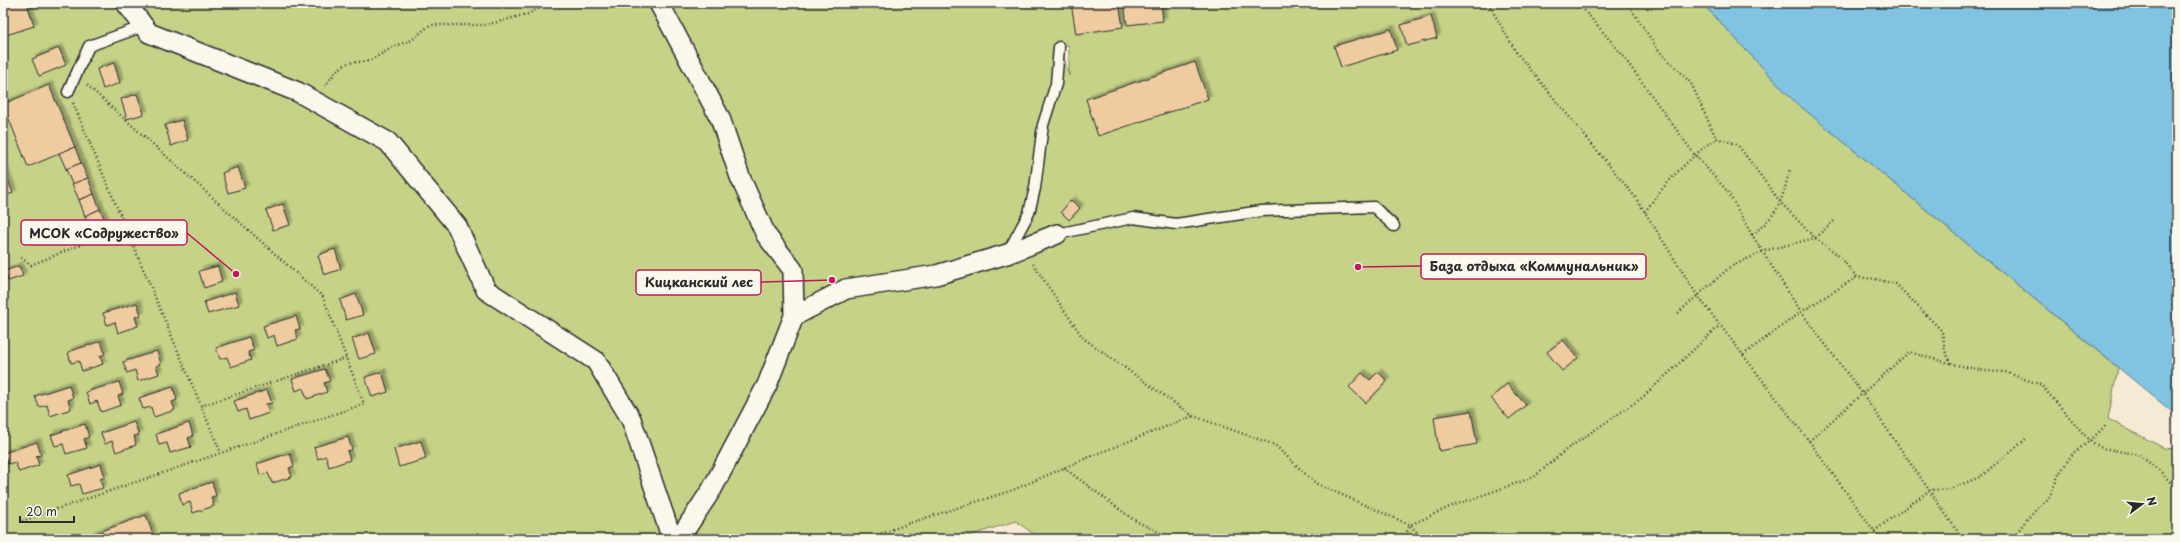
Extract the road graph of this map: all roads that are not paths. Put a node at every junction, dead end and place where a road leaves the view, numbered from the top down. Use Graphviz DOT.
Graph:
graph roads {
  1 [pos="126,3"];
  2 [pos="659,3"];
  3 [pos="144,26"];
  4 [pos="1059,47"];
  5 [pos="68,92"];
  6 [pos="1394,226"];
  7 [pos="1057,234"];
  8 [pos="1007,254"];
  9 [pos="794,316"];
  10 [pos="672,539"];
  11 [pos="678,539"];
  1 -- 3 [label="street"];
  2 -- 9 [label="street"];
  3 -- 5 [label="lane"];
  3 -- 10 [label="street"];
  4 -- 8 [label="lane"];
  6 -- 7 [label="lane"];
  7 -- 8 [label="street"];
  8 -- 9 [label="street"];
  9 -- 11 [label="street"];
}
